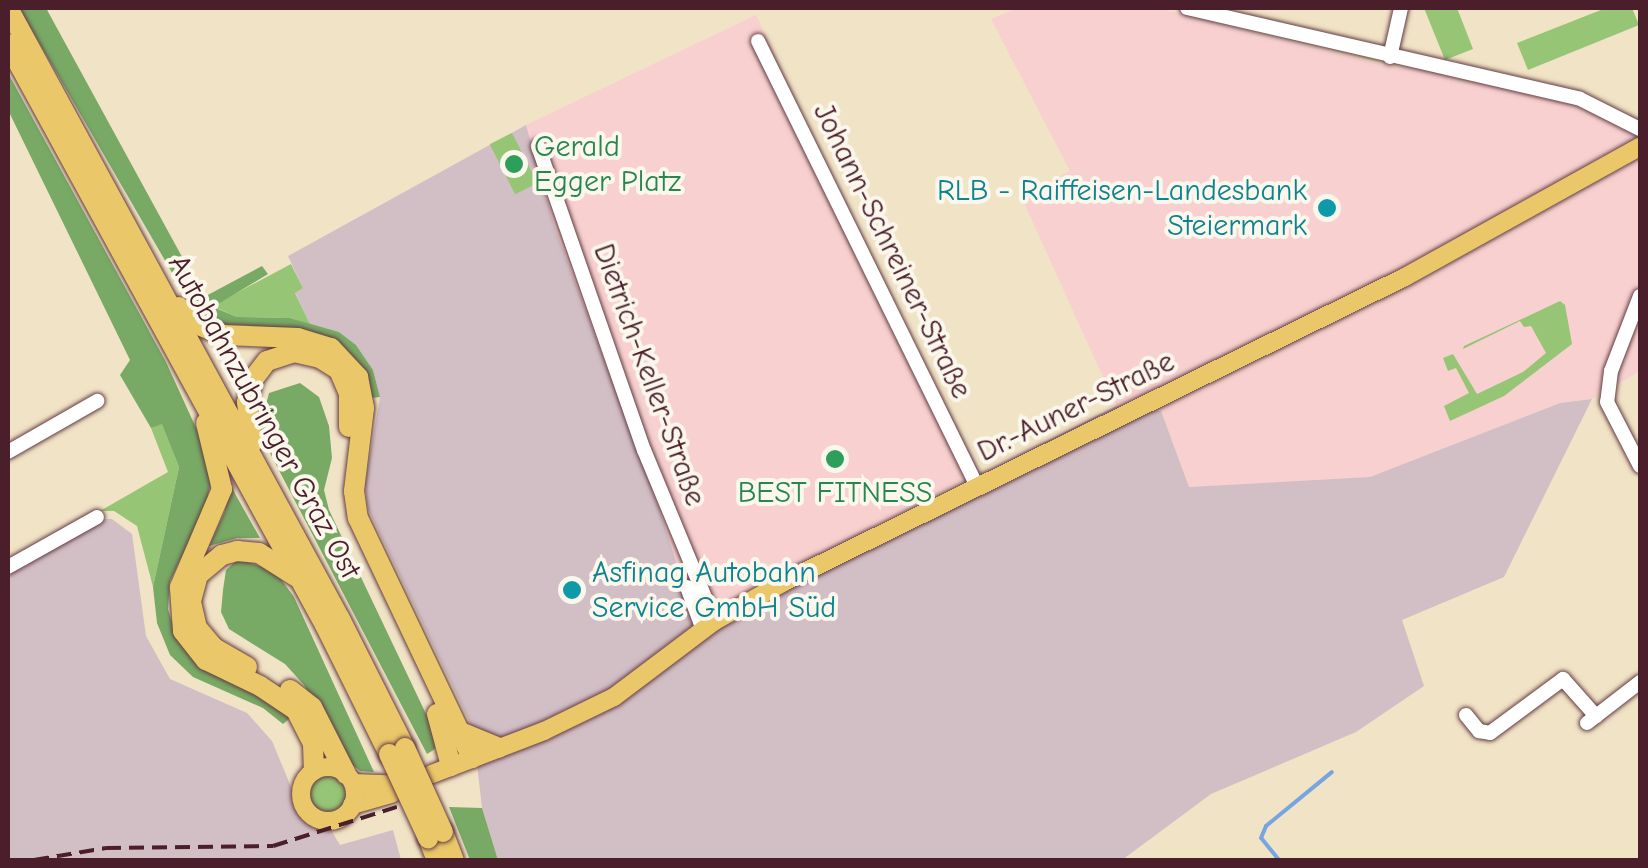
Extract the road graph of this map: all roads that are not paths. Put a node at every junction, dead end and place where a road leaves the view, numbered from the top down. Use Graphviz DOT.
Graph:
graph roads {
  1 [pos="8,8"];
  2 [pos="1187,8"];
  3 [pos="1401,8"];
  4 [pos="758,41"];
  5 [pos="8,44"];
  6 [pos="1390,57"];
  7 [pos="1640,129"];
  8 [pos="538,146"];
  9 [pos="1640,147"];
  10 [pos="164,295"];
  11 [pos="1640,296"];
  12 [pos="196,388"];
  13 [pos="97,401"];
  14 [pos="8,452"];
  15 [pos="254,460"];
  16 [pos="1640,466"];
  17 [pos="976,486"];
  18 [pos="96,517"];
  19 [pos="8,568"];
  20 [pos="301,580"];
  21 [pos="687,587"];
  22 [pos="709,626"];
  23 [pos="1640,682"];
  24 [pos="1466,715"];
  25 [pos="458,730"];
  26 [pos="499,748"];
  27 [pos="397,751"];
  28 [pos="472,758"];
  29 [pos="314,770"];
  30 [pos="442,770"];
  31 [pos="349,779"];
  32 [pos="352,806"];
  33 [pos="435,835"];
  34 [pos="436,860"];
  35 [pos="454,860"];
  1 -- 10 [label="highway, Autobahnzubringer Graz Ost"];
  2 -- 6 [label="street"];
  3 -- 6 [label="street"];
  4 -- 17 [label="street, Johann-Schreiner-Straße"];
  5 -- 12 [label="highway, Autobahnzubringer Graz Ost"];
  6 -- 7 [label="street"];
  8 -- 22 [label="street, Dietrich-Keller-Straße"];
  9 -- 17 [label="main road, Dr.-Auner-Straße"];
  10 -- 15 [label="highway, Autobahnzubringer Graz Ost"];
  10 -- 25 [label="highway"];
  11 -- 16 [label="street"];
  12 -- 20 [label="highway, Autobahnzubringer Graz Ost"];
  12 -- 29 [label="highway"];
  13 -- 14 [label="street"];
  15 -- 27 [label="highway, Autobahnzubringer Graz Ost"];
  15 -- 30 [label="highway"];
  17 -- 22 [label="main road, Dr.-Auner-Straße"];
  18 -- 19 [label="street"];
  20 -- 27 [label="highway, Autobahnzubringer Graz Ost"];
  20 -- 31 [label="highway"];
  21 -- 22 [label="street"];
  22 -- 26 [label="main road, Dr.-Auner-Straße"];
  23 -- 24 [label="street"];
  25 -- 26 [label="highway"];
  25 -- 28 [label="highway"];
  26 -- 28 [label="main road, Dr.-Auner-Straße"];
  27 -- 33 [label="highway, Autobahnzubringer Graz Ost, bridge"];
  28 -- 30 [label="main road, Dr.-Auner-Straße"];
  29 -- 31 [label="main road"];
  29 -- 32 [label="main road"];
  31 -- 32 [label="main road"];
  31 -- 32 [label="main road"];
  33 -- 34 [label="highway, Autobahnzubringer Graz Ost"];
  33 -- 35 [label="highway, Autobahnzubringer Graz Ost"];
}
